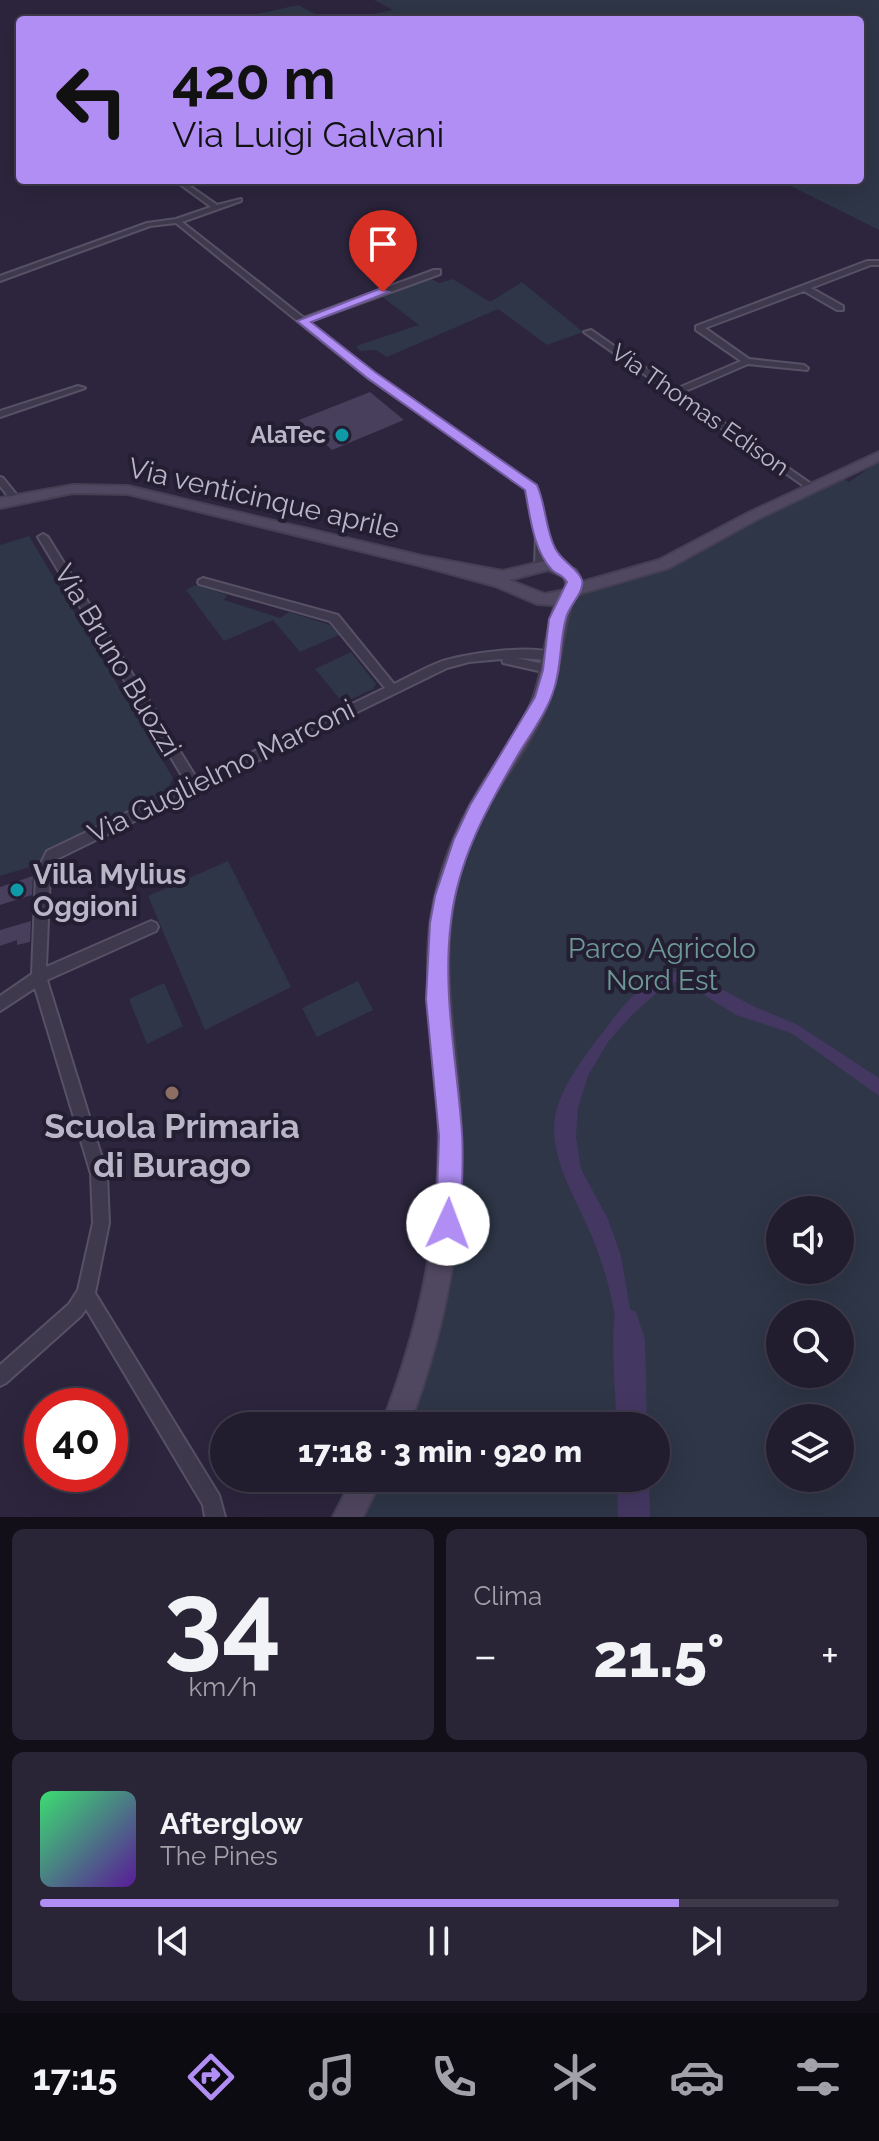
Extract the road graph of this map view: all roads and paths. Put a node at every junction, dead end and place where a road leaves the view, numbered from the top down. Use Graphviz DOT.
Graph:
graph roads {
  1 [pos="183,184"];
  2 [pos="239,200"];
  3 [pos="216,208"];
  4 [pos="177,221"];
  5 [pos="879,263"];
  6 [pos="437,272"];
  7 [pos="0,279"];
  8 [pos="803,287"];
  9 [pos="840,308"];
  10 [pos="303,321"];
  11 [pos="588,332"];
  12 [pos="747,361"];
  13 [pos="804,368"];
  14 [pos="81,388"];
  15 [pos="675,393"];
  16 [pos="0,414"];
  17 [pos="879,456"];
  18 [pos="0,480"];
  19 [pos="811,488"];
  20 [pos="7,501"];
  21 [pos="541,534"];
  22 [pos="43,537"];
  23 [pos="422,561"];
  24 [pos="533,569"];
  25 [pos="203,582"];
  26 [pos="567,582"];
  27 [pos="532,595"];
  28 [pos="552,655"];
  29 [pos="392,689"];
  30 [pos="193,784"];
  31 [pos="151,927"];
  32 [pos="39,977"];
  33 [pos="0,1004"];
  34 [pos="86,1294"];
  35 [pos="0,1377"];
  36 [pos="400,1412"];
  37 [pos="360,1492"];
  38 [pos="215,1517"];
  39 [pos="347,1517"];
  1 -- 3 [label="street"];
  2 -- 3 [label="street"];
  3 -- 4 [label="street"];
  4 -- 7 [label="street"];
  4 -- 10 [label="street"];
  5 -- 8 [label="street"];
  6 -- 10 [label="street"];
  8 -- 9 [label="street"];
  8 -- 12 [label="street"];
  10 -- 21 [label="street"];
  11 -- 15 [label="street, Via Thomas Edison"];
  12 -- 13 [label="street"];
  12 -- 15 [label="street"];
  14 -- 16 [label="street"];
  15 -- 19 [label="street, Via Thomas Edison"];
  17 -- 19 [label="street"];
  18 -- 20 [label="street"];
  19 -- 26 [label="street"];
  20 -- 23 [label="street, Via venticinque aprile"];
  21 -- 24 [label="street"];
  21 -- 26 [label="street"];
  22 -- 30 [label="street, Via Bruno Buozzi"];
  23 -- 24 [label="street, Via venticinque aprile"];
  23 -- 27 [label="street, Via venticinque aprile"];
  24 -- 26 [label="street, Via venticinque aprile"];
  24 -- 27 [label="street"];
  25 -- 29 [label="street"];
  26 -- 27 [label="street"];
  26 -- 28 [label="street"];
  27 -- 28 [label="street"];
  28 -- 29 [label="street, Via Guglielmo Marconi"];
  28 -- 36 [label="street"];
  29 -- 30 [label="street, Via Guglielmo Marconi"];
  30 -- 32 [label="street, Via Guglielmo Marconi"];
  31 -- 32 [label="street"];
  32 -- 33 [label="street"];
  32 -- 34 [label="street, Via Guglielmo Marconi"];
  34 -- 35 [label="street"];
  34 -- 38 [label="street"];
  37 -- 39 [label="street"];
}
